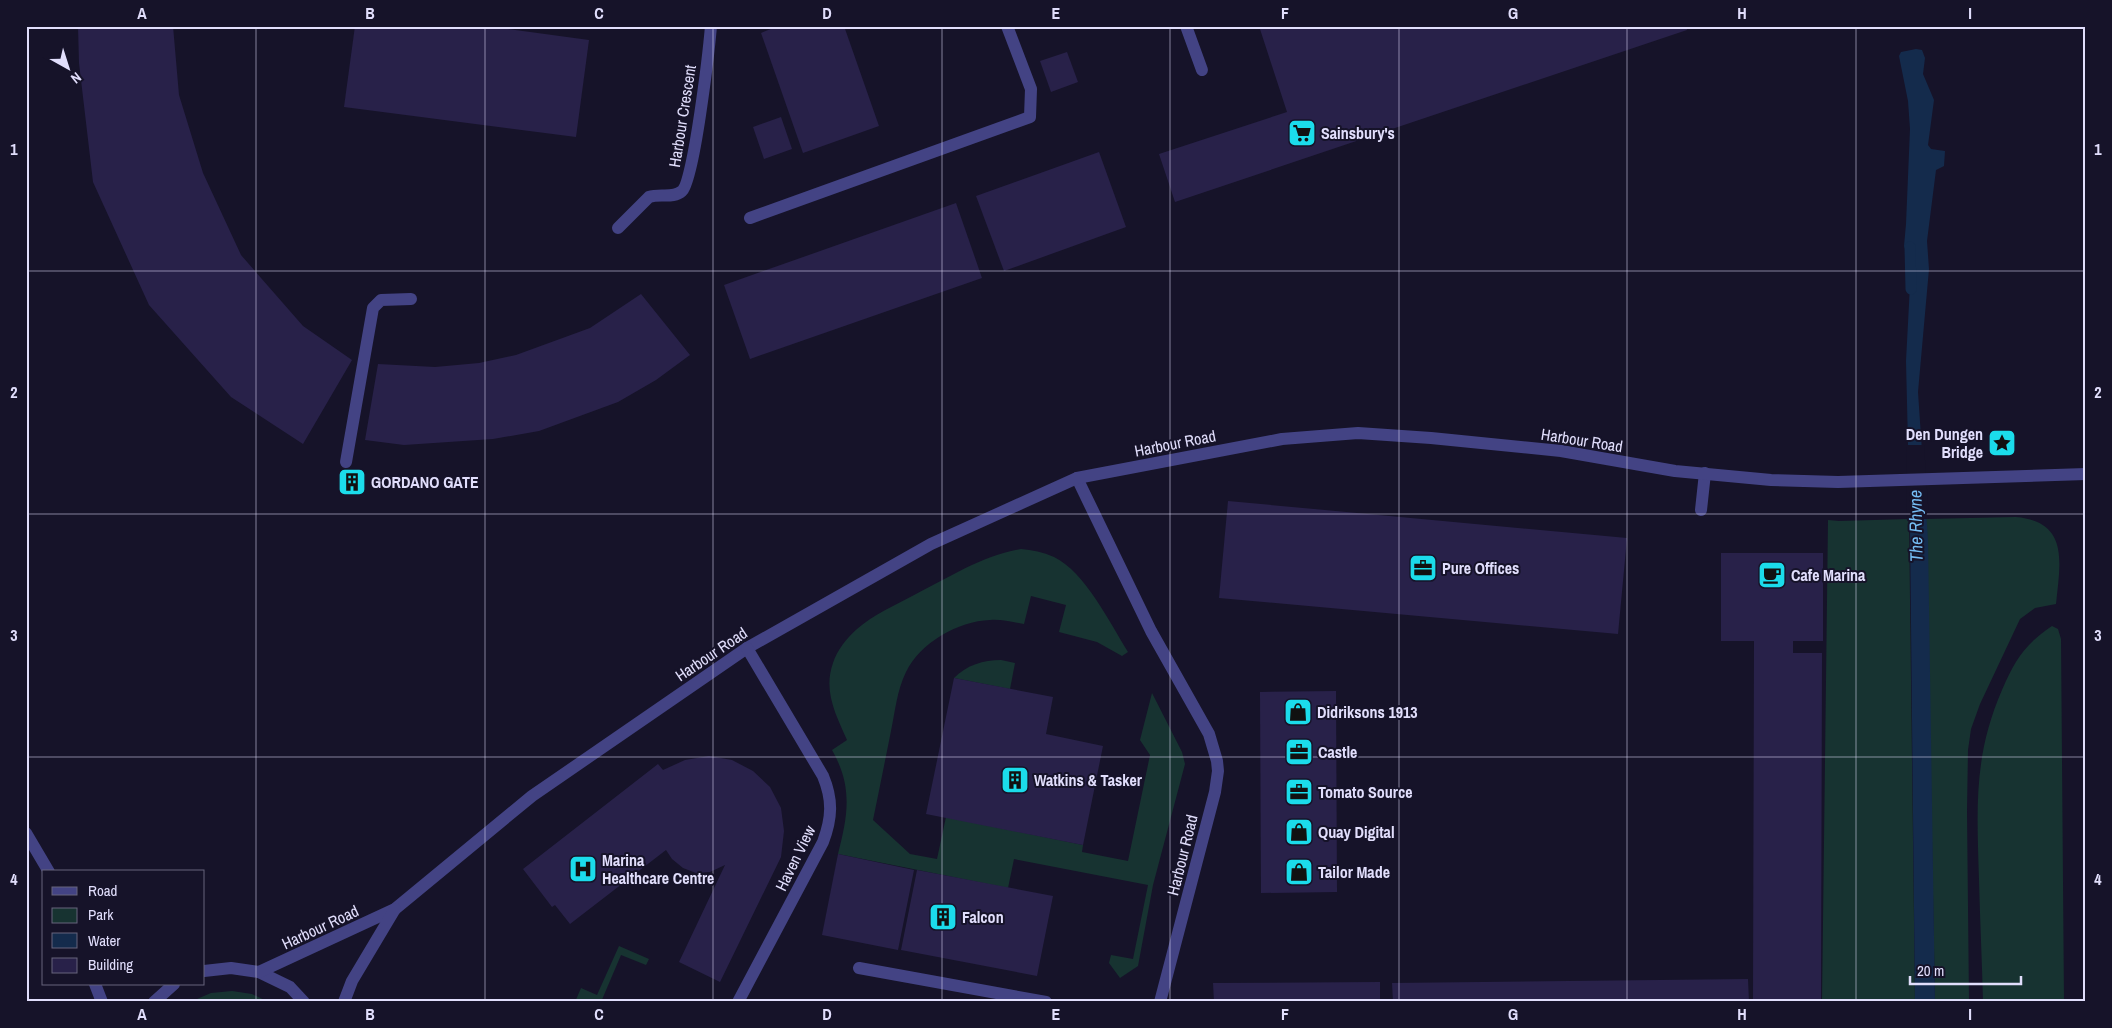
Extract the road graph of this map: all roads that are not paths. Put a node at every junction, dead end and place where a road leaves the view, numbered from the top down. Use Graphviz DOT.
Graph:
graph roads {
  1 [pos="711,26"];
  2 [pos="1007,26"];
  3 [pos="1186,26"];
  4 [pos="1202,70"];
  5 [pos="750,218"];
  6 [pos="618,228"];
  7 [pos="410,299"];
  8 [pos="346,462"];
  9 [pos="1705,473"];
  10 [pos="2086,474"];
  11 [pos="1078,478"];
  12 [pos="1702,510"];
  13 [pos="747,648"];
  14 [pos="26,833"];
  15 [pos="50,870"];
  16 [pos="395,909"];
  17 [pos="859,968"];
  18 [pos="205,971"];
  19 [pos="259,972"];
  20 [pos="96,986"];
  21 [pos="172,986"];
  22 [pos="102,1002"];
  23 [pos="154,1002"];
  24 [pos="304,1002"];
  25 [pos="344,1002"];
  26 [pos="738,1002"];
  27 [pos="1046,1002"];
  28 [pos="1160,1002"];
  1 -- 6 [label="street, Harbour Crescent"];
  2 -- 5 [label="street"];
  3 -- 4 [label="street"];
  7 -- 8 [label="street"];
  9 -- 10 [label="street, Harbour Road"];
  9 -- 11 [label="street, Harbour Road"];
  9 -- 12 [label="street"];
  11 -- 13 [label="street, Harbour Road"];
  11 -- 28 [label="street, Harbour Road"];
  13 -- 16 [label="street, Harbour Road"];
  13 -- 26 [label="street, Haven View"];
  14 -- 15 [label="street"];
  16 -- 19 [label="street, Harbour Road"];
  16 -- 25 [label="street, Harbour Road"];
  17 -- 27 [label="street"];
  18 -- 19 [label="street"];
  19 -- 24 [label="street"];
  20 -- 22 [label="street"];
  21 -- 23 [label="street"];
}
